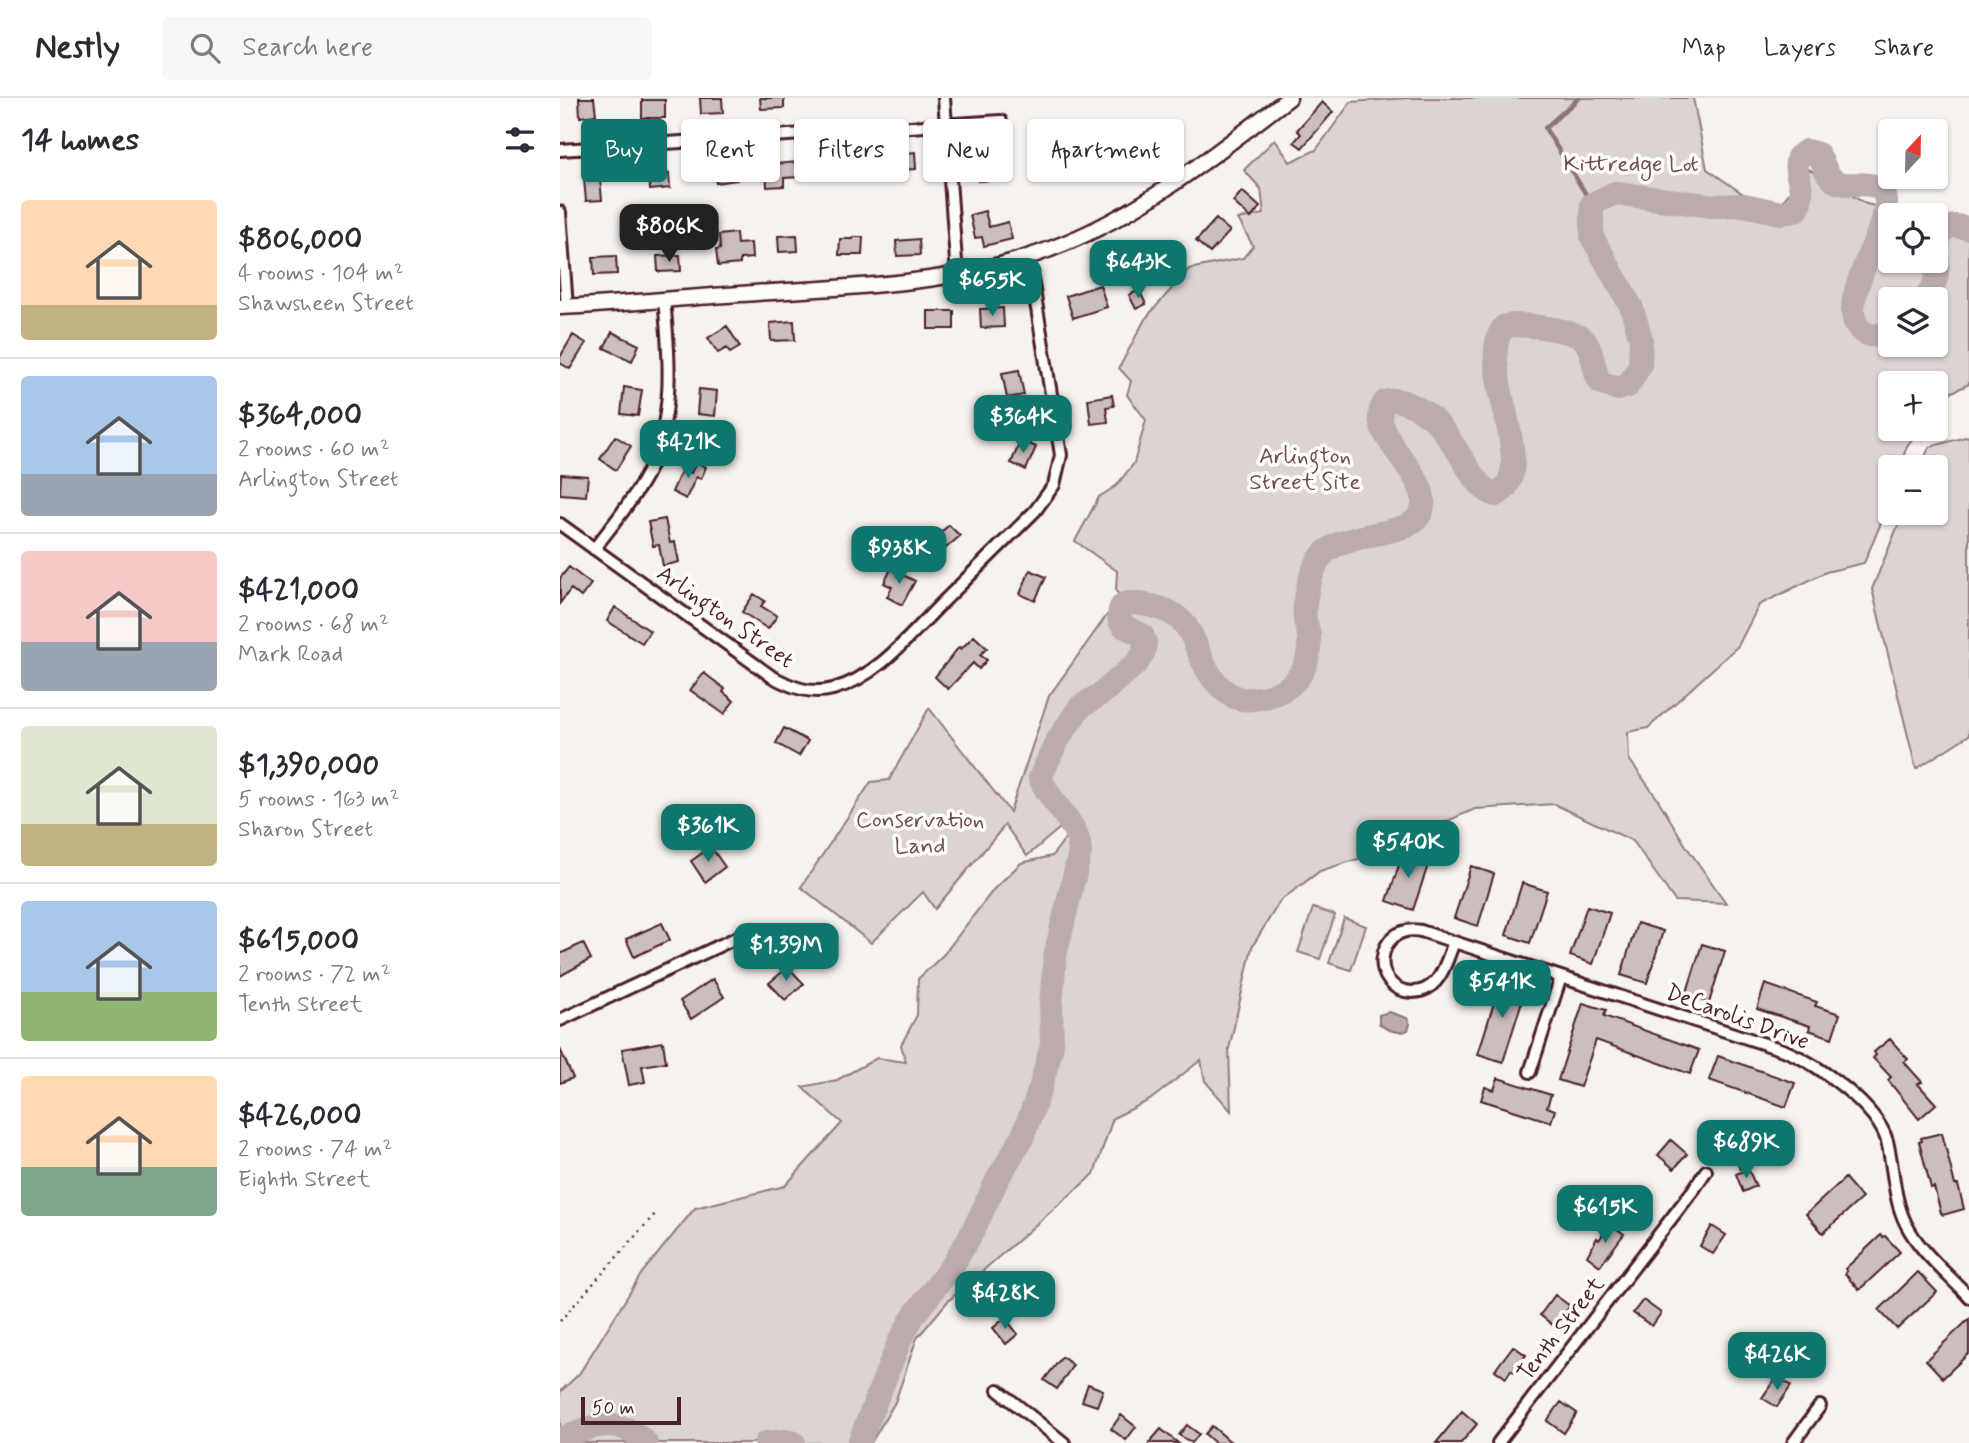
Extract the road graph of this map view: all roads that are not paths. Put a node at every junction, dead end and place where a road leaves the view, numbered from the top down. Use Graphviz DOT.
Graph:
graph roads {
  1 [pos="944,98"];
  2 [pos="1289,98"];
  3 [pos="946,119"];
  4 [pos="923,126"];
  5 [pos="560,150"];
  6 [pos="950,182"];
  7 [pos="560,212"];
  8 [pos="957,275"];
  9 [pos="1031,278"];
  10 [pos="664,300"];
  11 [pos="563,307"];
  12 [pos="560,524"];
  13 [pos="594,549"];
  14 [pos="753,930"];
  15 [pos="1454,942"];
  16 [pos="1561,977"];
  17 [pos="560,1020"];
  18 [pos="1530,1072"];
  19 [pos="1706,1171"];
  20 [pos="1969,1297"];
  21 [pos="998,1390"];
  22 [pos="1820,1406"];
  23 [pos="1064,1443"];
  24 [pos="1497,1443"];
  25 [pos="1793,1443"];
  1 -- 3 [label="street"];
  2 -- 8 [label="main road"];
  4 -- 5 [label="street"];
  6 -- 8 [label="street"];
  7 -- 11 [label="street"];
  8 -- 10 [label="main road"];
  9 -- 13 [label="street, Arlington Street"];
  10 -- 11 [label="main road"];
  10 -- 13 [label="street"];
  12 -- 13 [label="street, Arlington Street"];
  14 -- 17 [label="street"];
  15 -- 15 [label="street, DeCarolis Drive"];
  15 -- 16 [label="street, DeCarolis Drive"];
  16 -- 18 [label="street"];
  16 -- 20 [label="street, DeCarolis Drive"];
  19 -- 24 [label="street, Tenth Street"];
  21 -- 23 [label="street"];
  22 -- 25 [label="street"];
}
